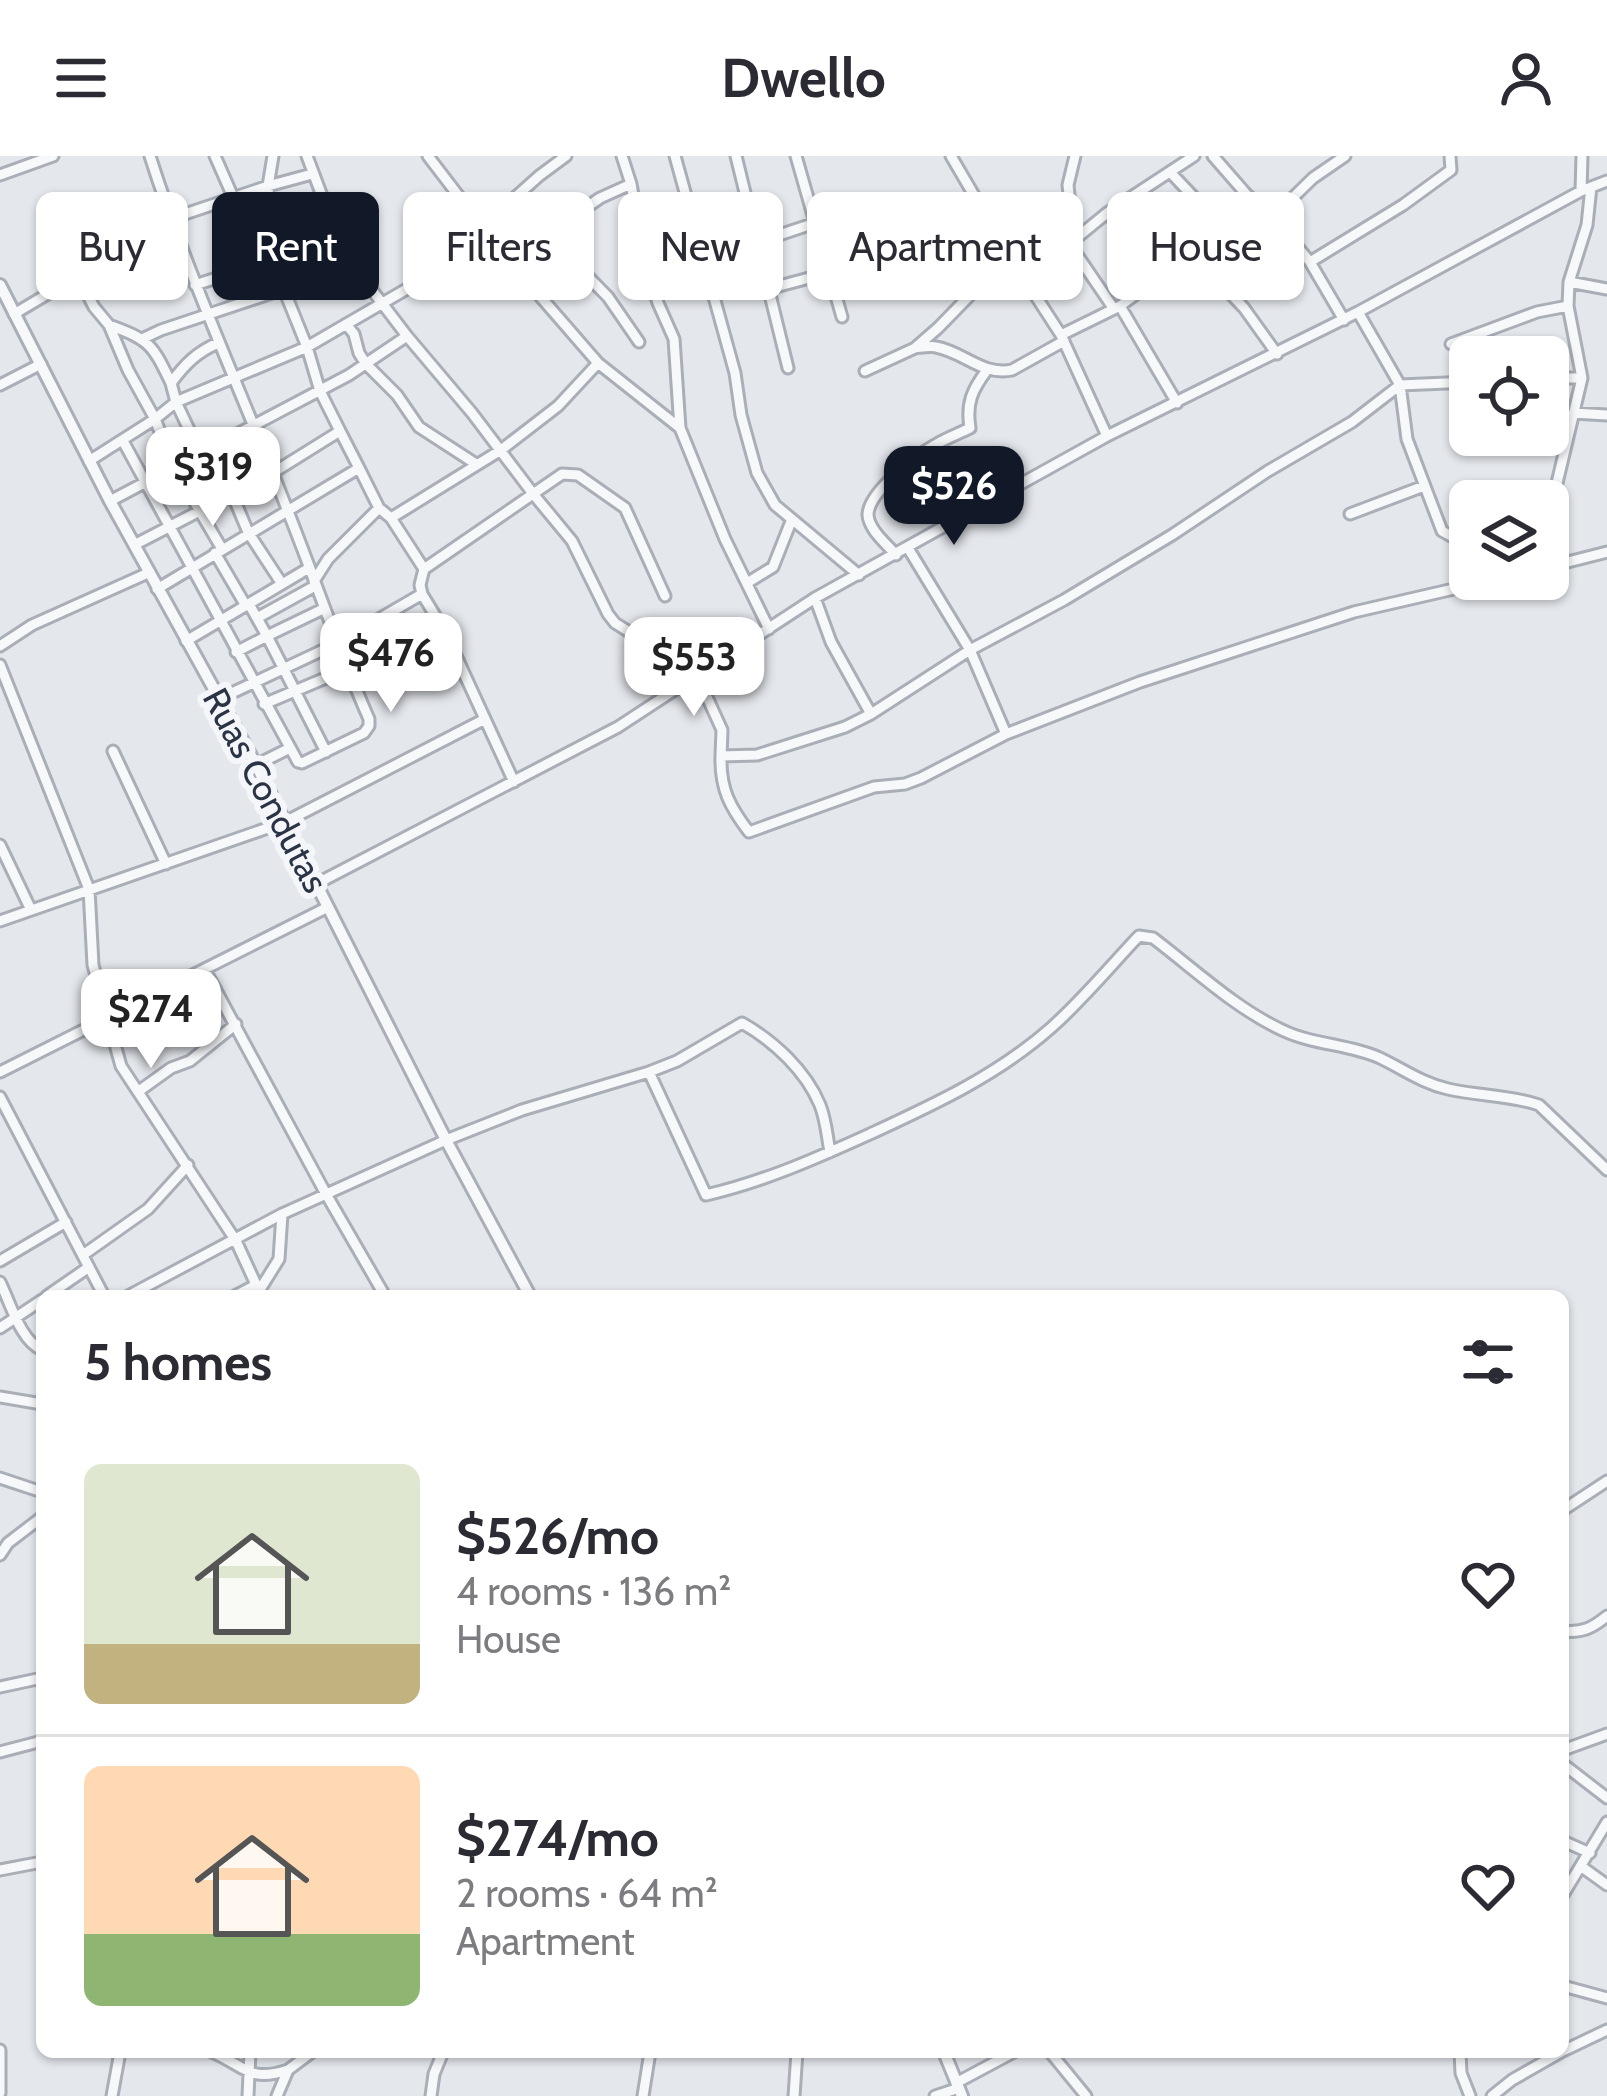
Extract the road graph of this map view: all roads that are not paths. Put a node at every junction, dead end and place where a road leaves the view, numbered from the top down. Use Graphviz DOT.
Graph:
graph roads {
  1 [pos="53,156"];
  2 [pos="150,156"];
  3 [pos="215,156"];
  4 [pos="273,156"];
  5 [pos="307,156"];
  6 [pos="428,156"];
  7 [pos="566,156"];
  8 [pos="622,156"];
  9 [pos="675,156"];
  10 [pos="736,156"];
  11 [pos="796,156"];
  12 [pos="951,156"];
  13 [pos="1075,156"];
  14 [pos="1194,156"];
  15 [pos="1213,156"];
  16 [pos="1345,156"];
  17 [pos="1450,156"];
  18 [pos="1582,156"];
  19 [pos="1170,172"];
  20 [pos="312,174"];
  21 [pos="0,175"];
  22 [pos="1607,181"];
  23 [pos="631,184"];
  24 [pos="268,186"];
  25 [pos="1586,189"];
  26 [pos="161,192"];
  27 [pos="231,192"];
  28 [pos="249,192"];
  29 [pos="268,192"];
  30 [pos="455,192"];
  31 [pos="523,192"];
  32 [pos="745,192"];
  33 [pos="973,192"];
  34 [pos="1068,192"];
  35 [pos="1139,192"];
  36 [pos="1189,192"];
  37 [pos="1243,192"];
  38 [pos="1299,192"];
  39 [pos="807,195"];
  40 [pos="594,202"];
  41 [pos="1107,213"];
  42 [pos="1083,233"];
  43 [pos="1304,255"];
  44 [pos="1083,258"];
  45 [pos="1310,262"];
  46 [pos="188,267"];
  47 [pos="212,279"];
  48 [pos="594,282"];
  49 [pos="1569,282"];
  50 [pos="0,285"];
  51 [pos="195,285"];
  52 [pos="1607,289"];
  53 [pos="403,290"];
  54 [pos="38,300"];
  55 [pos="90,300"];
  56 [pos="251,300"];
  57 [pos="288,300"];
  58 [pos="544,300"];
  59 [pos="771,300"];
  60 [pos="836,300"];
  61 [pos="965,300"];
  62 [pos="1038,300"];
  63 [pos="1127,300"];
  64 [pos="1236,300"];
  65 [pos="381,302"];
  66 [pos="1568,306"];
  67 [pos="1117,307"];
  68 [pos="1358,312"];
  69 [pos="14,314"];
  70 [pos="207,315"];
  71 [pos="842,317"];
  72 [pos="1345,320"];
  73 [pos="346,324"];
  74 [pos="110,325"];
  75 [pos="407,336"];
  76 [pos="1473,336"];
  77 [pos="143,338"];
  78 [pos="1062,338"];
  79 [pos="638,342"];
  80 [pos="218,343"];
  81 [pos="307,346"];
  82 [pos="915,348"];
  83 [pos="1277,354"];
  84 [pos="598,363"];
  85 [pos="41,364"];
  86 [pos="366,364"];
  87 [pos="788,368"];
  88 [pos="987,370"];
  89 [pos="865,371"];
  90 [pos="232,376"];
  91 [pos="1569,378"];
  92 [pos="1582,378"];
  93 [pos="171,383"];
  94 [pos="1449,383"];
  95 [pos="0,385"];
  96 [pos="1400,385"];
  97 [pos="320,391"];
  98 [pos="176,402"];
  99 [pos="1177,403"];
  100 [pos="1573,413"];
  101 [pos="1607,415"];
  102 [pos="155,419"];
  103 [pos="252,424"];
  104 [pos="680,428"];
  105 [pos="340,431"];
  106 [pos="1107,436"];
  107 [pos="123,441"];
  108 [pos="212,446"];
  109 [pos="501,450"];
  110 [pos="200,453"];
  111 [pos="88,461"];
  112 [pos="476,464"];
  113 [pos="174,466"];
  114 [pos="358,468"];
  115 [pos="271,474"];
  116 [pos="1557,480"];
  117 [pos="147,481"];
  118 [pos="1424,486"];
  119 [pos="232,495"];
  120 [pos="534,495"];
  121 [pos="110,501"];
  122 [pos="379,508"];
  123 [pos="288,511"];
  124 [pos="198,512"];
  125 [pos="1350,514"];
  126 [pos="391,518"];
  127 [pos="792,519"];
  128 [pos="170,525"];
  129 [pos="248,532"];
  130 [pos="1449,535"];
  131 [pos="134,545"];
  132 [pos="908,548"];
  133 [pos="218,551"];
  134 [pos="1607,552"];
  135 [pos="896,555"];
  136 [pos="1569,562"];
  137 [pos="193,567"];
  138 [pos="309,568"];
  139 [pos="424,569"];
  140 [pos="148,573"];
  141 [pos="859,575"];
  142 [pos="282,584"];
  143 [pos="314,584"];
  144 [pos="747,584"];
  145 [pos="158,589"];
  146 [pos="1449,590"];
  147 [pos="422,594"];
  148 [pos="665,596"];
  149 [pos="815,598"];
  150 [pos="248,605"];
  151 [pos="323,609"];
  152 [pos="256,617"];
  153 [pos="220,621"];
  154 [pos="0,625"];
  155 [pos="769,628"];
  156 [pos="267,636"];
  157 [pos="186,640"];
  158 [pos="4,642"];
  159 [pos="336,644"];
  160 [pos="970,650"];
  161 [pos="236,652"];
  162 [pos="0,665"];
  163 [pos="283,668"];
  164 [pos="347,669"];
  165 [pos="697,675"];
  166 [pos="252,683"];
  167 [pos="292,690"];
  168 [pos="219,699"];
  169 [pos="264,704"];
  170 [pos="871,714"];
  171 [pos="485,719"];
  172 [pos="1006,734"];
  173 [pos="288,748"];
  174 [pos="113,751"];
  175 [pos="326,752"];
  176 [pos="721,756"];
  177 [pos="256,765"];
  178 [pos="514,782"];
  179 [pos="285,823"];
  180 [pos="0,845"];
  181 [pos="166,864"];
  182 [pos="316,884"];
  183 [pos="89,889"];
  184 [pos="328,907"];
  185 [pos="31,910"];
  186 [pos="0,921"];
  187 [pos="205,970"];
  188 [pos="107,1018"];
  189 [pos="236,1024"];
  190 [pos="0,1072"];
  191 [pos="649,1072"];
  192 [pos="139,1091"];
  193 [pos="0,1097"];
  194 [pos="446,1140"];
  195 [pos="830,1152"];
  196 [pos="188,1165"];
  197 [pos="1607,1170"];
  198 [pos="326,1194"];
  199 [pos="281,1214"];
  200 [pos="66,1222"];
  201 [pos="236,1240"];
  202 [pos="83,1255"];
  203 [pos="0,1261"];
  204 [pos="89,1267"];
  205 [pos="0,1282"];
  206 [pos="56,1290"];
  207 [pos="101,1290"];
  208 [pos="140,1290"];
  209 [pos="259,1290"];
  210 [pos="260,1290"];
  211 [pos="382,1290"];
  212 [pos="527,1290"];
  213 [pos="36,1304"];
  214 [pos="18,1316"];
  215 [pos="0,1328"];
  216 [pos="36,1345"];
  217 [pos="0,1397"];
  218 [pos="36,1403"];
  219 [pos="0,1478"];
  220 [pos="1607,1481"];
  221 [pos="36,1490"];
  222 [pos="1569,1506"];
  223 [pos="36,1521"];
  224 [pos="4,1542"];
  225 [pos="0,1555"];
  226 [pos="1607,1616"];
  227 [pos="1569,1632"];
  228 [pos="36,1679"];
  229 [pos="0,1688"];
  230 [pos="1607,1734"];
  231 [pos="36,1743"];
  232 [pos="1569,1748"];
  233 [pos="0,1752"];
  234 [pos="1569,1768"];
  235 [pos="1607,1797"];
  236 [pos="1607,1822"];
  237 [pos="1569,1844"];
  238 [pos="1590,1853"];
  239 [pos="36,1863"];
  240 [pos="1582,1867"];
  241 [pos="0,1870"];
  242 [pos="1569,1884"];
  243 [pos="1607,1885"];
  244 [pos="1569,1987"];
  245 [pos="1607,1998"];
  246 [pos="1607,2030"];
  247 [pos="1569,2049"];
  248 [pos="0,2050"];
  249 [pos="119,2058"];
  250 [pos="302,2058"];
  251 [pos="441,2058"];
  252 [pos="649,2058"];
  253 [pos="797,2058"];
  254 [pos="946,2058"];
  255 [pos="1005,2058"];
  256 [pos="1056,2058"];
  257 [pos="1460,2058"];
  258 [pos="1538,2058"];
  259 [pos="248,2061"];
  260 [pos="288,2070"];
  261 [pos="959,2089"];
  262 [pos="0,2091"];
  263 [pos="112,2096"];
  264 [pos="248,2096"];
  265 [pos="277,2096"];
  266 [pos="431,2096"];
  267 [pos="644,2096"];
  268 [pos="794,2096"];
  269 [pos="935,2096"];
  270 [pos="1086,2096"];
  271 [pos="1470,2096"];
  272 [pos="1492,2096"];
  1 -- 21 [label="street"];
  2 -- 26 [label="street"];
  3 -- 27 [label="street"];
  4 -- 24 [label="street"];
  5 -- 20 [label="street"];
  6 -- 30 [label="street"];
  7 -- 31 [label="street"];
  8 -- 23 [label="street"];
  9 -- 127 [label="street"];
  10 -- 32 [label="street"];
  11 -- 39 [label="street"];
  12 -- 33 [label="street"];
  13 -- 34 [label="street"];
  14 -- 19 [label="street"];
  15 -- 37 [label="street"];
  16 -- 38 [label="street"];
  17 -- 45 [label="street"];
  18 -- 25 [label="street"];
  19 -- 35 [label="street"];
  19 -- 36 [label="street"];
  20 -- 24 [label="street"];
  20 -- 65 [label="street"];
  22 -- 25 [label="street"];
  23 -- 40 [label="street"];
  23 -- 104 [label="street"];
  24 -- 28 [label="street"];
  24 -- 29 [label="street"];
  25 -- 49 [label="street"];
  25 -- 68 [label="street"];
  41 -- 42 [label="street"];
  43 -- 45 [label="street"];
  44 -- 67 [label="street"];
  45 -- 72 [label="street"];
  46 -- 51 [label="street"];
  47 -- 51 [label="street"];
  48 -- 79 [label="street"];
  49 -- 52 [label="street"];
  49 -- 66 [label="street"];
  50 -- 69 [label="street, Ruas Condutas"];
  51 -- 70 [label="street"];
  53 -- 65 [label="street"];
  54 -- 69 [label="street"];
  55 -- 74 [label="street"];
  56 -- 70 [label="street"];
  57 -- 81 [label="street"];
  58 -- 84 [label="street"];
  59 -- 87 [label="street"];
  60 -- 71 [label="street"];
  61 -- 82 [label="street"];
  62 -- 78 [label="street"];
  63 -- 67 [label="street"];
  64 -- 83 [label="street"];
  65 -- 73 [label="street"];
  65 -- 75 [label="street"];
  66 -- 76 [label="street"];
  66 -- 92 [label="street"];
  67 -- 78 [label="street"];
  67 -- 99 [label="street"];
  68 -- 72 [label="street"];
  68 -- 96 [label="street"];
  69 -- 85 [label="street, Ruas Condutas"];
  70 -- 77 [label="street"];
  70 -- 80 [label="street"];
  72 -- 83 [label="street"];
  73 -- 81 [label="street"];
  73 -- 86 [label="street"];
  74 -- 77 [label="street"];
  74 -- 102 [label="street"];
  75 -- 86 [label="street"];
  75 -- 109 [label="street"];
  77 -- 93 [label="street"];
  78 -- 88 [label="street"];
  78 -- 106 [label="street"];
  80 -- 90 [label="street"];
  80 -- 93 [label="street"];
  81 -- 90 [label="street"];
  81 -- 97 [label="street"];
  82 -- 88 [label="street"];
  82 -- 89 [label="street"];
  83 -- 99 [label="street"];
  84 -- 104 [label="street"];
  84 -- 109 [label="street"];
  85 -- 95 [label="street"];
  85 -- 111 [label="street, Ruas Condutas"];
  86 -- 97 [label="street"];
  86 -- 112 [label="street"];
  88 -- 135 [label="street"];
  90 -- 98 [label="street"];
  90 -- 103 [label="street"];
  91 -- 92 [label="street"];
  92 -- 100 [label="street"];
  93 -- 98 [label="street"];
  94 -- 96 [label="street"];
  96 -- 118 [label="street"];
  96 -- 160 [label="street"];
  97 -- 103 [label="street"];
  97 -- 105 [label="street"];
  98 -- 102 [label="street"];
  98 -- 110 [label="street"];
  99 -- 106 [label="street"];
  100 -- 101 [label="street"];
  100 -- 116 [label="street"];
  102 -- 107 [label="street"];
  102 -- 113 [label="street"];
  103 -- 108 [label="street"];
  103 -- 115 [label="street"];
  104 -- 144 [label="street"];
  105 -- 114 [label="street"];
  105 -- 115 [label="street"];
  106 -- 132 [label="street"];
  107 -- 111 [label="street"];
  107 -- 117 [label="street"];
  108 -- 110 [label="street"];
  108 -- 119 [label="street"];
  109 -- 112 [label="street"];
  109 -- 120 [label="street"];
  110 -- 113 [label="street"];
  111 -- 121 [label="street, Ruas Condutas"];
  112 -- 126 [label="street"];
  113 -- 117 [label="street"];
  113 -- 124 [label="street"];
  114 -- 122 [label="street"];
  114 -- 123 [label="street"];
  115 -- 119 [label="street"];
  115 -- 123 [label="street"];
  117 -- 121 [label="street"];
  117 -- 128 [label="street"];
  118 -- 125 [label="street"];
  118 -- 130 [label="street"];
  119 -- 124 [label="street"];
  119 -- 129 [label="street"];
  120 -- 139 [label="street"];
  120 -- 148 [label="street"];
  120 -- 165 [label="street"];
  121 -- 131 [label="street, Ruas Condutas"];
  122 -- 126 [label="street"];
  122 -- 143 [label="street"];
  123 -- 129 [label="street"];
  123 -- 138 [label="street"];
  124 -- 128 [label="street"];
  124 -- 133 [label="street"];
  126 -- 139 [label="street"];
  127 -- 141 [label="street"];
  127 -- 144 [label="street"];
  128 -- 131 [label="street"];
  128 -- 137 [label="street"];
  129 -- 133 [label="street"];
  129 -- 142 [label="street"];
  131 -- 140 [label="street, Ruas Condutas"];
  132 -- 135 [label="street"];
  132 -- 160 [label="street"];
  133 -- 137 [label="street"];
  133 -- 150 [label="street"];
  134 -- 136 [label="street"];
  135 -- 141 [label="street"];
  137 -- 145 [label="street"];
  137 -- 153 [label="street"];
  138 -- 142 [label="street"];
  138 -- 143 [label="street"];
  139 -- 147 [label="street"];
  140 -- 145 [label="street, Ruas Condutas"];
  140 -- 158 [label="street"];
  141 -- 149 [label="street"];
  142 -- 150 [label="street"];
  143 -- 151 [label="street"];
  143 -- 152 [label="street"];
  144 -- 155 [label="street"];
  145 -- 157 [label="street, Ruas Condutas"];
  146 -- 172 [label="street"];
  147 -- 159 [label="street"];
  147 -- 171 [label="street"];
  149 -- 155 [label="street"];
  149 -- 170 [label="street"];
  150 -- 152 [label="street"];
  150 -- 153 [label="street"];
  151 -- 156 [label="street"];
  151 -- 159 [label="street"];
  152 -- 156 [label="street"];
  153 -- 157 [label="street"];
  153 -- 161 [label="street"];
  154 -- 158 [label="street"];
  155 -- 165 [label="street"];
  156 -- 161 [label="street"];
  156 -- 163 [label="street"];
  157 -- 168 [label="street, Ruas Condutas"];
  159 -- 163 [label="street"];
  159 -- 164 [label="street"];
  160 -- 170 [label="street"];
  160 -- 172 [label="street"];
  161 -- 166 [label="street"];
  162 -- 183 [label="street"];
  163 -- 166 [label="street"];
  163 -- 167 [label="street"];
  164 -- 167 [label="street"];
  164 -- 175 [label="street"];
  165 -- 176 [label="street"];
  165 -- 178 [label="street"];
  166 -- 168 [label="street"];
  166 -- 169 [label="street"];
  167 -- 169 [label="street"];
  167 -- 175 [label="street"];
  168 -- 177 [label="street, Ruas Condutas"];
  169 -- 173 [label="street"];
  170 -- 176 [label="street"];
  171 -- 178 [label="street"];
  171 -- 179 [label="street"];
  172 -- 176 [label="street"];
  173 -- 175 [label="street"];
  173 -- 177 [label="street"];
  174 -- 181 [label="street"];
  177 -- 179 [label="street, Ruas Condutas"];
  178 -- 182 [label="street"];
  179 -- 181 [label="street"];
  179 -- 182 [label="street, Ruas Condutas"];
  180 -- 185 [label="street"];
  181 -- 183 [label="street"];
  182 -- 184 [label="street, Ruas Condutas"];
  183 -- 185 [label="street"];
  183 -- 188 [label="street"];
  184 -- 187 [label="street"];
  184 -- 194 [label="street, Ruas Condutas"];
  185 -- 186 [label="street"];
  187 -- 188 [label="street"];
  187 -- 189 [label="street"];
  188 -- 190 [label="street"];
  188 -- 192 [label="street"];
  189 -- 192 [label="street"];
  189 -- 198 [label="street"];
  191 -- 194 [label="street"];
  191 -- 195 [label="street"];
  191 -- 195 [label="street"];
  192 -- 196 [label="street"];
  193 -- 200 [label="street"];
  194 -- 198 [label="street"];
  194 -- 212 [label="street, Ruas Condutas"];
  195 -- 197 [label="street"];
  196 -- 201 [label="street"];
  196 -- 202 [label="street"];
  198 -- 199 [label="street"];
  198 -- 211 [label="street"];
  199 -- 201 [label="street"];
  199 -- 210 [label="street"];
  200 -- 202 [label="street"];
  200 -- 203 [label="street"];
  201 -- 208 [label="street"];
  201 -- 209 [label="street"];
  202 -- 204 [label="street"];
  204 -- 206 [label="street"];
  204 -- 207 [label="street"];
  205 -- 214 [label="street"];
  213 -- 214 [label="street"];
  214 -- 215 [label="street"];
  214 -- 216 [label="street"];
  217 -- 218 [label="street"];
  219 -- 221 [label="street"];
  220 -- 222 [label="street"];
  223 -- 224 [label="street"];
  224 -- 225 [label="street"];
  226 -- 227 [label="street"];
  228 -- 229 [label="street"];
  230 -- 232 [label="street"];
  231 -- 233 [label="street"];
  234 -- 235 [label="street"];
  236 -- 238 [label="street"];
  237 -- 238 [label="street"];
  238 -- 240 [label="street"];
  239 -- 241 [label="street"];
  240 -- 242 [label="street"];
  240 -- 243 [label="street"];
  244 -- 245 [label="street"];
  246 -- 247 [label="street"];
  248 -- 262 [label="street"];
  249 -- 263 [label="street"];
  250 -- 260 [label="street"];
  251 -- 266 [label="street"];
  252 -- 267 [label="street"];
  253 -- 268 [label="street"];
  254 -- 261 [label="street"];
  255 -- 261 [label="street"];
  256 -- 270 [label="street"];
  257 -- 271 [label="street"];
  258 -- 272 [label="street"];
  259 -- 260 [label="street"];
  259 -- 264 [label="street"];
  260 -- 265 [label="street"];
  261 -- 269 [label="street"];
}
